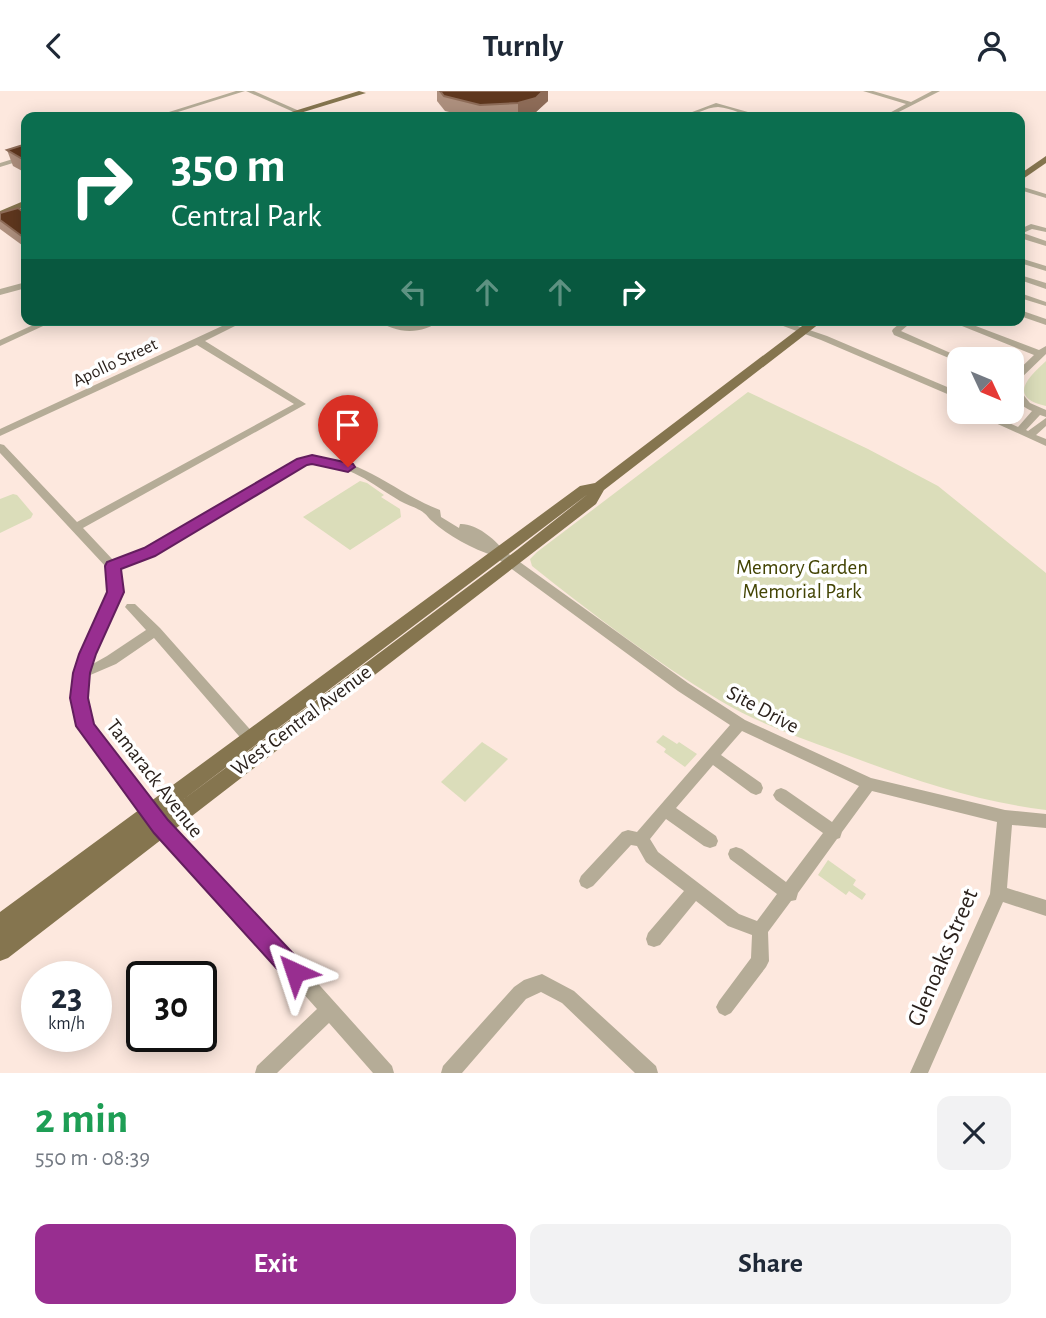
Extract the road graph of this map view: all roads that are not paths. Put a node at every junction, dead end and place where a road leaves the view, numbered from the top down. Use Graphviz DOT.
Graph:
graph roads {
  1 [pos="242,91"];
  2 [pos="249,91"];
  3 [pos="866,91"];
  4 [pos="937,91"];
  5 [pos="365,92"];
  6 [pos="913,104"];
  7 [pos="173,112"];
  8 [pos="294,112"];
  9 [pos="308,112"];
  10 [pos="696,112"];
  11 [pos="742,112"];
  12 [pos="896,112"];
  13 [pos="21,159"];
  14 [pos="1046,159"];
  15 [pos="0,165"];
  16 [pos="1025,174"];
  17 [pos="1025,190"];
  18 [pos="1046,196"];
  19 [pos="21,205"];
  20 [pos="0,212"];
  21 [pos="1031,226"];
  22 [pos="1025,230"];
  23 [pos="1046,230"];
  24 [pos="1025,236"];
  25 [pos="1046,244"];
  26 [pos="1025,262"];
  27 [pos="1046,269"];
  28 [pos="1025,279"];
  29 [pos="21,286"];
  30 [pos="1046,286"];
  31 [pos="0,292"];
  32 [pos="1025,297"];
  33 [pos="1045,303"];
  34 [pos="1025,315"];
  35 [pos="1030,317"];
  36 [pos="1046,322"];
  37 [pos="38,326"];
  38 [pos="230,326"];
  39 [pos="390,326"];
  40 [pos="419,326"];
  41 [pos="786,326"];
  42 [pos="810,326"];
  43 [pos="902,326"];
  44 [pos="968,326"];
  45 [pos="801,332"];
  46 [pos="198,341"];
  47 [pos="0,343"];
  48 [pos="1043,352"];
  49 [pos="947,354"];
  50 [pos="1024,369"];
  51 [pos="947,391"];
  52 [pos="947,400"];
  53 [pos="1024,400"];
  54 [pos="1042,412"];
  55 [pos="1046,421"];
  56 [pos="1010,424"];
  57 [pos="1016,424"];
  58 [pos="1027,430"];
  59 [pos="0,433"];
  60 [pos="1046,434"];
  61 [pos="1046,443"];
  62 [pos="0,447"];
  63 [pos="76,527"];
  64 [pos="505,557"];
  65 [pos="112,566"];
  66 [pos="131,607"];
  67 [pos="155,631"];
  68 [pos="82,673"];
  69 [pos="740,724"];
  70 [pos="250,739"];
  71 [pos="712,757"];
  72 [pos="869,784"];
  73 [pos="756,788"];
  74 [pos="780,795"];
  75 [pos="665,809"];
  76 [pos="1005,817"];
  77 [pos="156,820"];
  78 [pos="1046,821"];
  79 [pos="835,833"];
  80 [pos="642,840"];
  81 [pos="710,841"];
  82 [pos="736,854"];
  83 [pos="587,881"];
  84 [pos="695,890"];
  85 [pos="998,893"];
  86 [pos="790,894"];
  87 [pos="1046,908"];
  88 [pos="0,925"];
  89 [pos="760,930"];
  90 [pos="654,939"];
  91 [pos="0,950"];
  92 [pos="724,1007"];
  93 [pos="329,1010"];
  94 [pos="264,1073"];
  95 [pos="385,1073"];
  96 [pos="450,1073"];
  97 [pos="649,1073"];
  98 [pos="919,1073"];
  1 -- 7 [label="street"];
  2 -- 8 [label="street"];
  3 -- 6 [label="street"];
  4 -- 6 [label="street"];
  5 -- 9 [label="main road"];
  6 -- 12 [label="street"];
  10 -- 11 [label="street"];
  13 -- 15 [label="street"];
  14 -- 16 [label="main road"];
  17 -- 18 [label="street"];
  19 -- 20 [label="main road"];
  21 -- 22 [label="street"];
  21 -- 23 [label="street"];
  24 -- 25 [label="street"];
  26 -- 27 [label="street"];
  28 -- 30 [label="street"];
  29 -- 31 [label="street"];
  32 -- 33 [label="street"];
  33 -- 35 [label="street"];
  34 -- 35 [label="street"];
  35 -- 36 [label="street"];
  37 -- 47 [label="street"];
  38 -- 46 [label="street, Apollo Street"];
  39 -- 40 [label="street"];
  41 -- 45 [label="street"];
  42 -- 45 [label="main road, West Central Avenue"];
  43 -- 49 [label="street"];
  44 -- 48 [label="street"];
  45 -- 51 [label="street"];
  45 -- 52 [label="street"];
  45 -- 64 [label="main road, West Central Avenue"];
  46 -- 59 [label="street, Apollo Street"];
  46 -- 63 [label="street"];
  48 -- 50 [label="street"];
  53 -- 54 [label="street"];
  54 -- 58 [label="street"];
  55 -- 58 [label="street"];
  56 -- 58 [label="street"];
  57 -- 58 [label="street"];
  58 -- 60 [label="street"];
  58 -- 61 [label="street"];
  62 -- 63 [label="street"];
  63 -- 65 [label="street"];
  64 -- 65 [label="street, Site Drive"];
  64 -- 69 [label="street, Site Drive"];
  64 -- 70 [label="main road, West Central Avenue"];
  64 -- 77 [label="main road, West Central Avenue"];
  65 -- 68 [label="street, Tamarack Avenue"];
  66 -- 67 [label="street"];
  67 -- 68 [label="street"];
  67 -- 70 [label="street"];
  68 -- 77 [label="street, Tamarack Avenue"];
  69 -- 71 [label="street"];
  69 -- 72 [label="street, Site Drive"];
  70 -- 77 [label="main road, West Central Avenue"];
  71 -- 73 [label="street"];
  71 -- 75 [label="street"];
  72 -- 76 [label="street, Site Drive"];
  72 -- 79 [label="street"];
  74 -- 79 [label="street"];
  75 -- 80 [label="street"];
  75 -- 81 [label="street"];
  76 -- 78 [label="street, Site Drive"];
  76 -- 85 [label="street, Glenoaks Street"];
  77 -- 88 [label="main road, West Central Avenue"];
  77 -- 91 [label="main road, West Central Avenue"];
  77 -- 93 [label="street, Tamarack Avenue"];
  79 -- 86 [label="street"];
  80 -- 83 [label="street"];
  80 -- 84 [label="street"];
  82 -- 86 [label="street"];
  84 -- 89 [label="street"];
  84 -- 90 [label="street"];
  85 -- 87 [label="street"];
  85 -- 98 [label="street, Glenoaks Street"];
  86 -- 89 [label="street"];
  89 -- 92 [label="street"];
  93 -- 94 [label="street"];
  93 -- 95 [label="street, Tamarack Avenue"];
  96 -- 97 [label="street"];
}
